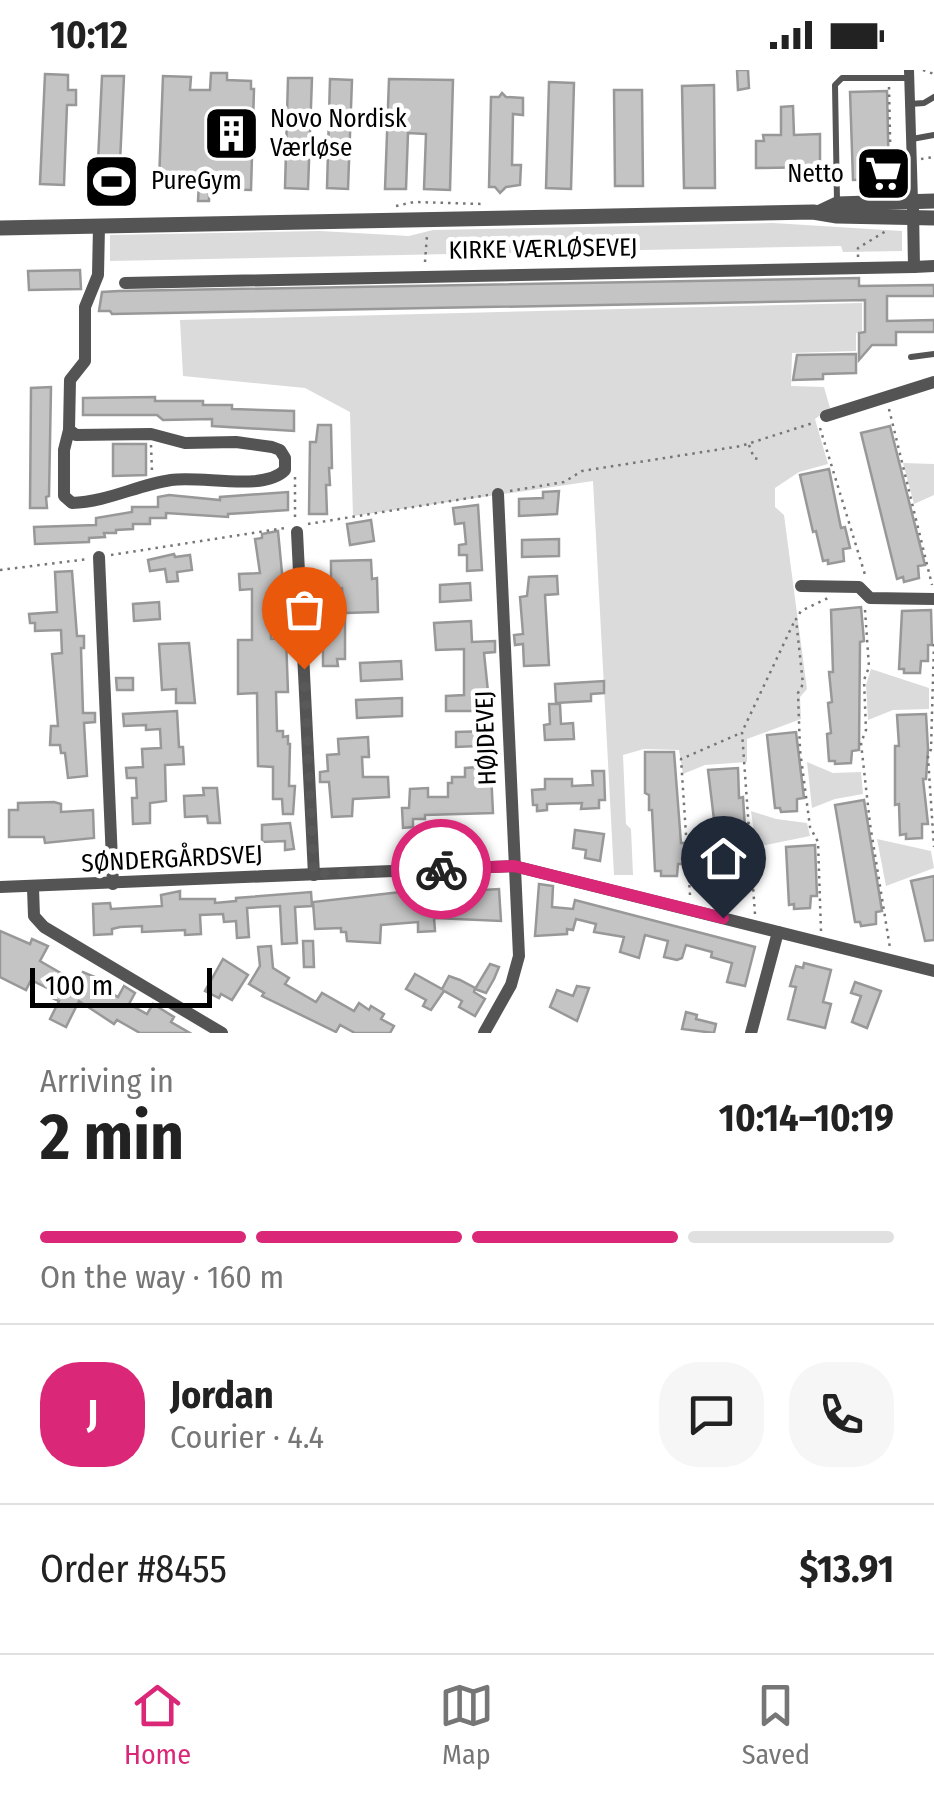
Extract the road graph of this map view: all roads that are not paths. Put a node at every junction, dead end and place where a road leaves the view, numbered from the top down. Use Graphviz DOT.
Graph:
graph roads {
  1 [pos="909,74"];
  2 [pos="934,98"];
  3 [pos="910,104"];
  4 [pos="934,135"];
  5 [pos="912,139"];
  6 [pos="934,201"];
  7 [pos="837,210"];
  8 [pos="914,210"];
  9 [pos="934,218"];
  10 [pos="99,226"];
  11 [pos="0,228"];
  12 [pos="934,266"];
  13 [pos="914,267"];
  14 [pos="125,284"];
  15 [pos="934,354"];
  16 [pos="912,356"];
  17 [pos="934,382"];
  18 [pos="826,416"];
  19 [pos="69,430"];
  20 [pos="498,494"];
  21 [pos="297,529"];
  22 [pos="98,557"];
  23 [pos="801,586"];
  24 [pos="934,599"];
  25 [pos="514,866"];
  26 [pos="314,874"];
  27 [pos="113,884"];
  28 [pos="0,887"];
  29 [pos="33,888"];
  30 [pos="778,932"];
  31 [pos="934,971"];
  32 [pos="222,1033"];
  33 [pos="484,1033"];
  34 [pos="751,1033"];
  1 -- 3 [label="street"];
  1 -- 7 [label="lane"];
  2 -- 3 [label="lane"];
  3 -- 5 [label="street"];
  4 -- 5 [label="lane"];
  5 -- 8 [label="street"];
  6 -- 8 [label="street, KIRKE VÆRLØSEVEJ"];
  7 -- 8 [label="street, KIRKE VÆRLØSEVEJ"];
  7 -- 10 [label="street, KIRKE VÆRLØSEVEJ"];
  8 -- 9 [label="street, KIRKE VÆRLØSEVEJ"];
  8 -- 13 [label="street"];
  10 -- 11 [label="street, KIRKE VÆRLØSEVEJ"];
  10 -- 19 [label="street"];
  12 -- 13 [label="street, KIRKE VÆRLØSEVEJ"];
  13 -- 14 [label="street, KIRKE VÆRLØSEVEJ"];
  15 -- 16 [label="lane"];
  17 -- 18 [label="street"];
  19 -- 19 [label="street"];
  20 -- 25 [label="street, HØJDEVEJ"];
  21 -- 26 [label="street"];
  22 -- 27 [label="street"];
  23 -- 24 [label="street"];
  25 -- 26 [label="street, SØNDERGÅRDSVEJ"];
  25 -- 30 [label="street, SØNDERGÅRDSVEJ"];
  25 -- 33 [label="street, HØJDEVEJ"];
  26 -- 27 [label="street, SØNDERGÅRDSVEJ"];
  27 -- 29 [label="street, SØNDERGÅRDSVEJ"];
  28 -- 29 [label="street, SØNDERGÅRDSVEJ"];
  29 -- 32 [label="street"];
  30 -- 31 [label="street, SØNDERGÅRDSVEJ"];
  30 -- 34 [label="street"];
}
